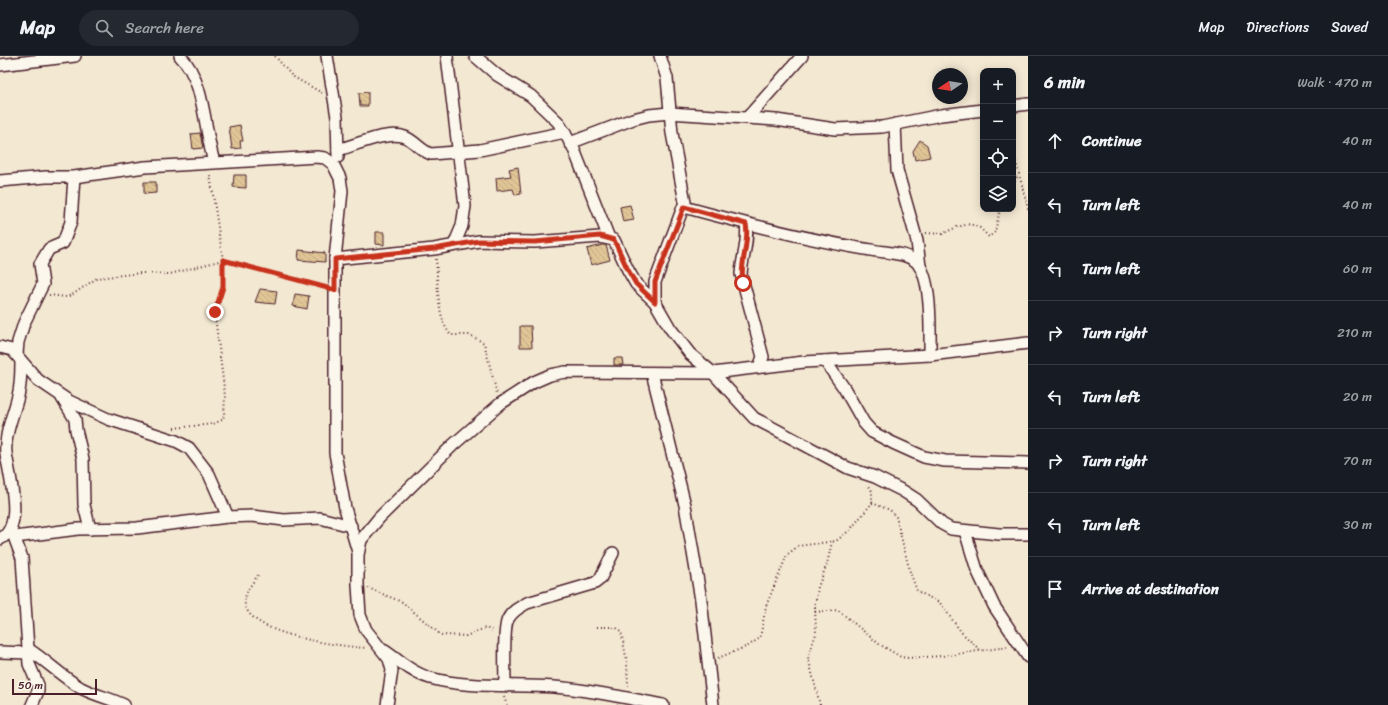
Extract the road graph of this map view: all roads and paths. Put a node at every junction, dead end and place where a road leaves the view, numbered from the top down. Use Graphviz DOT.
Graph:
graph roads {
  1 [pos="70,56"];
  2 [pos="180,56"];
  3 [pos="275,56"];
  4 [pos="327,56"];
  5 [pos="446,56"];
  6 [pos="475,56"];
  7 [pos="660,56"];
  8 [pos="802,56"];
  9 [pos="15,59"];
  10 [pos="0,64"];
  11 [pos="335,101"];
  12 [pos="1028,104"];
  13 [pos="1016,106"];
  14 [pos="980,110"];
  15 [pos="669,113"];
  16 [pos="747,118"];
  17 [pos="895,124"];
  18 [pos="565,132"];
  19 [pos="570,143"];
  20 [pos="338,150"];
  21 [pos="458,151"];
  22 [pos="211,162"];
  23 [pos="1016,164"];
  24 [pos="338,171"];
  25 [pos="1018,174"];
  26 [pos="74,177"];
  27 [pos="1016,178"];
  28 [pos="0,181"];
  29 [pos="684,207"];
  30 [pos="1028,209"];
  31 [pos="999,212"];
  32 [pos="746,224"];
  33 [pos="914,232"];
  34 [pos="609,238"];
  35 [pos="454,245"];
  36 [pos="434,249"];
  37 [pos="335,259"];
  38 [pos="223,260"];
  39 [pos="920,267"];
  40 [pos="335,290"];
  41 [pos="38,293"];
  42 [pos="655,302"];
  43 [pos="1028,343"];
  44 [pos="0,347"];
  45 [pos="930,355"];
  46 [pos="19,358"];
  47 [pos="824,361"];
  48 [pos="759,367"];
  49 [pos="652,373"];
  50 [pos="713,373"];
  51 [pos="60,396"];
  52 [pos="500,404"];
  53 [pos="172,428"];
  54 [pos="3,452"];
  55 [pos="1028,464"];
  56 [pos="853,470"];
  57 [pos="872,503"];
  58 [pos="228,517"];
  59 [pos="351,526"];
  60 [pos="90,529"];
  61 [pos="965,531"];
  62 [pos="13,533"];
  63 [pos="1028,534"];
  64 [pos="0,539"];
  65 [pos="832,542"];
  66 [pos="613,553"];
  67 [pos="358,555"];
  68 [pos="258,575"];
  69 [pos="358,585"];
  70 [pos="815,612"];
  71 [pos="597,627"];
  72 [pos="506,636"];
  73 [pos="1019,643"];
  74 [pos="383,650"];
  75 [pos="28,651"];
  76 [pos="981,651"];
  77 [pos="0,652"];
  78 [pos="1028,657"];
  79 [pos="708,668"];
  80 [pos="505,685"];
  81 [pos="627,698"];
  82 [pos="32,705"];
  83 [pos="124,705"];
  84 [pos="387,705"];
  85 [pos="663,705"];
  86 [pos="713,705"];
  87 [pos="820,705"];
  1 -- 9 [label="street"];
  2 -- 22 [label="street"];
  3 -- 11 [label="path"];
  4 -- 11 [label="street"];
  5 -- 21 [label="street"];
  6 -- 18 [label="street"];
  7 -- 15 [label="street"];
  8 -- 16 [label="street"];
  9 -- 10 [label="street"];
  11 -- 20 [label="street"];
  12 -- 13 [label="street"];
  14 -- 17 [label="street"];
  15 -- 16 [label="street"];
  15 -- 19 [label="street"];
  15 -- 29 [label="street"];
  16 -- 17 [label="street"];
  17 -- 33 [label="street"];
  18 -- 19 [label="street"];
  18 -- 21 [label="street"];
  19 -- 34 [label="street"];
  20 -- 21 [label="street"];
  20 -- 24 [label="street"];
  21 -- 35 [label="street"];
  22 -- 24 [label="street"];
  22 -- 26 [label="street"];
  22 -- 38 [label="path"];
  23 -- 25 [label="path"];
  24 -- 37 [label="street"];
  25 -- 27 [label="path"];
  25 -- 30 [label="path"];
  26 -- 28 [label="street"];
  26 -- 41 [label="street"];
  29 -- 32 [label="street"];
  29 -- 42 [label="street"];
  31 -- 33 [label="path"];
  32 -- 39 [label="street"];
  32 -- 48 [label="street"];
  33 -- 39 [label="street"];
  34 -- 35 [label="street"];
  34 -- 42 [label="street"];
  35 -- 36 [label="street"];
  36 -- 37 [label="street"];
  36 -- 52 [label="path"];
  37 -- 40 [label="street"];
  38 -- 40 [label="path"];
  38 -- 41 [label="path"];
  38 -- 53 [label="path"];
  39 -- 45 [label="street"];
  40 -- 59 [label="street"];
  41 -- 46 [label="street"];
  42 -- 50 [label="street"];
  43 -- 45 [label="street"];
  44 -- 46 [label="street"];
  45 -- 47 [label="street"];
  46 -- 51 [label="street"];
  46 -- 54 [label="street"];
  47 -- 48 [label="street"];
  47 -- 55 [label="street"];
  48 -- 50 [label="street"];
  49 -- 50 [label="street"];
  49 -- 52 [label="street"];
  49 -- 79 [label="street"];
  50 -- 56 [label="street"];
  51 -- 58 [label="street"];
  51 -- 60 [label="street"];
  52 -- 67 [label="street"];
  54 -- 62 [label="street"];
  56 -- 57 [label="path"];
  56 -- 61 [label="street"];
  57 -- 65 [label="path"];
  57 -- 76 [label="path"];
  58 -- 59 [label="street"];
  58 -- 60 [label="street"];
  59 -- 67 [label="street"];
  60 -- 62 [label="street"];
  61 -- 63 [label="street"];
  61 -- 73 [label="street"];
  62 -- 64 [label="street"];
  62 -- 75 [label="street"];
  65 -- 70 [label="path"];
  65 -- 79 [label="path"];
  66 -- 72 [label="street"];
  67 -- 69 [label="street"];
  68 -- 74 [label="path"];
  69 -- 72 [label="path"];
  69 -- 74 [label="street"];
  70 -- 76 [label="path"];
  70 -- 87 [label="path"];
  71 -- 81 [label="path"];
  72 -- 80 [label="street"];
  73 -- 76 [label="path"];
  73 -- 78 [label="street"];
  74 -- 80 [label="street"];
  74 -- 84 [label="street"];
  75 -- 77 [label="street"];
  75 -- 82 [label="street"];
  75 -- 83 [label="street"];
  79 -- 86 [label="street"];
  80 -- 81 [label="street"];
  81 -- 85 [label="street"];
}
